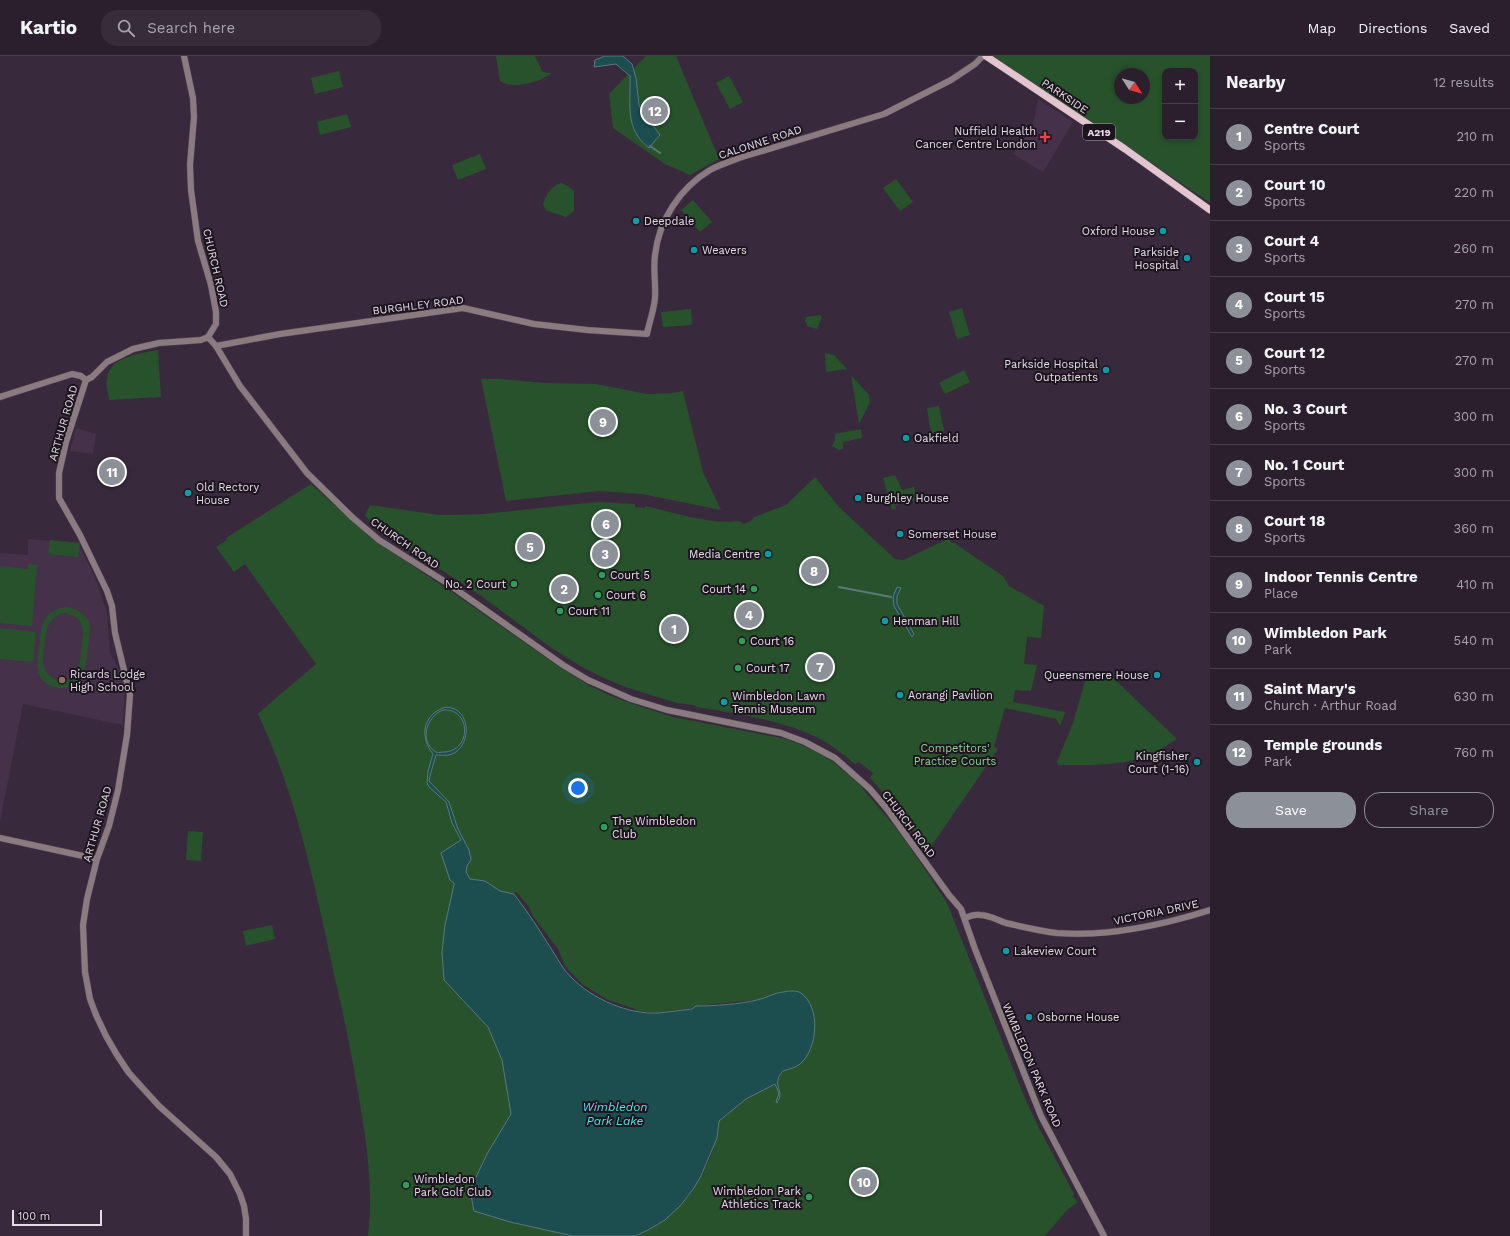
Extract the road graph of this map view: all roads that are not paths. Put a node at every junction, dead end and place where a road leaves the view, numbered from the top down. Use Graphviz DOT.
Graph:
graph roads {
  1 [pos="184,56"];
  2 [pos="985,56"];
  3 [pos="1210,210"];
  4 [pos="647,334"];
  5 [pos="208,337"];
  6 [pos="216,346"];
  7 [pos="86,380"];
  8 [pos="0,397"];
  9 [pos="0,838"];
  10 [pos="97,859"];
  11 [pos="1210,910"];
  12 [pos="965,918"];
  13 [pos="246,1236"];
  14 [pos="1104,1236"];
  1 -- 5 [label="street, CHURCH ROAD"];
  2 -- 3 [label="main road, PARKSIDE / A219"];
  2 -- 4 [label="street, CALONNE ROAD"];
  4 -- 6 [label="street, BURGHLEY ROAD"];
  5 -- 6 [label="street, CHURCH ROAD"];
  5 -- 7 [label="street"];
  6 -- 12 [label="street, CHURCH ROAD"];
  7 -- 8 [label="street"];
  7 -- 10 [label="street, ARTHUR ROAD"];
  9 -- 10 [label="street"];
  10 -- 13 [label="street, ARTHUR ROAD"];
  11 -- 12 [label="street, VICTORIA DRIVE"];
  12 -- 14 [label="street, WIMBLEDON PARK ROAD"];
}
